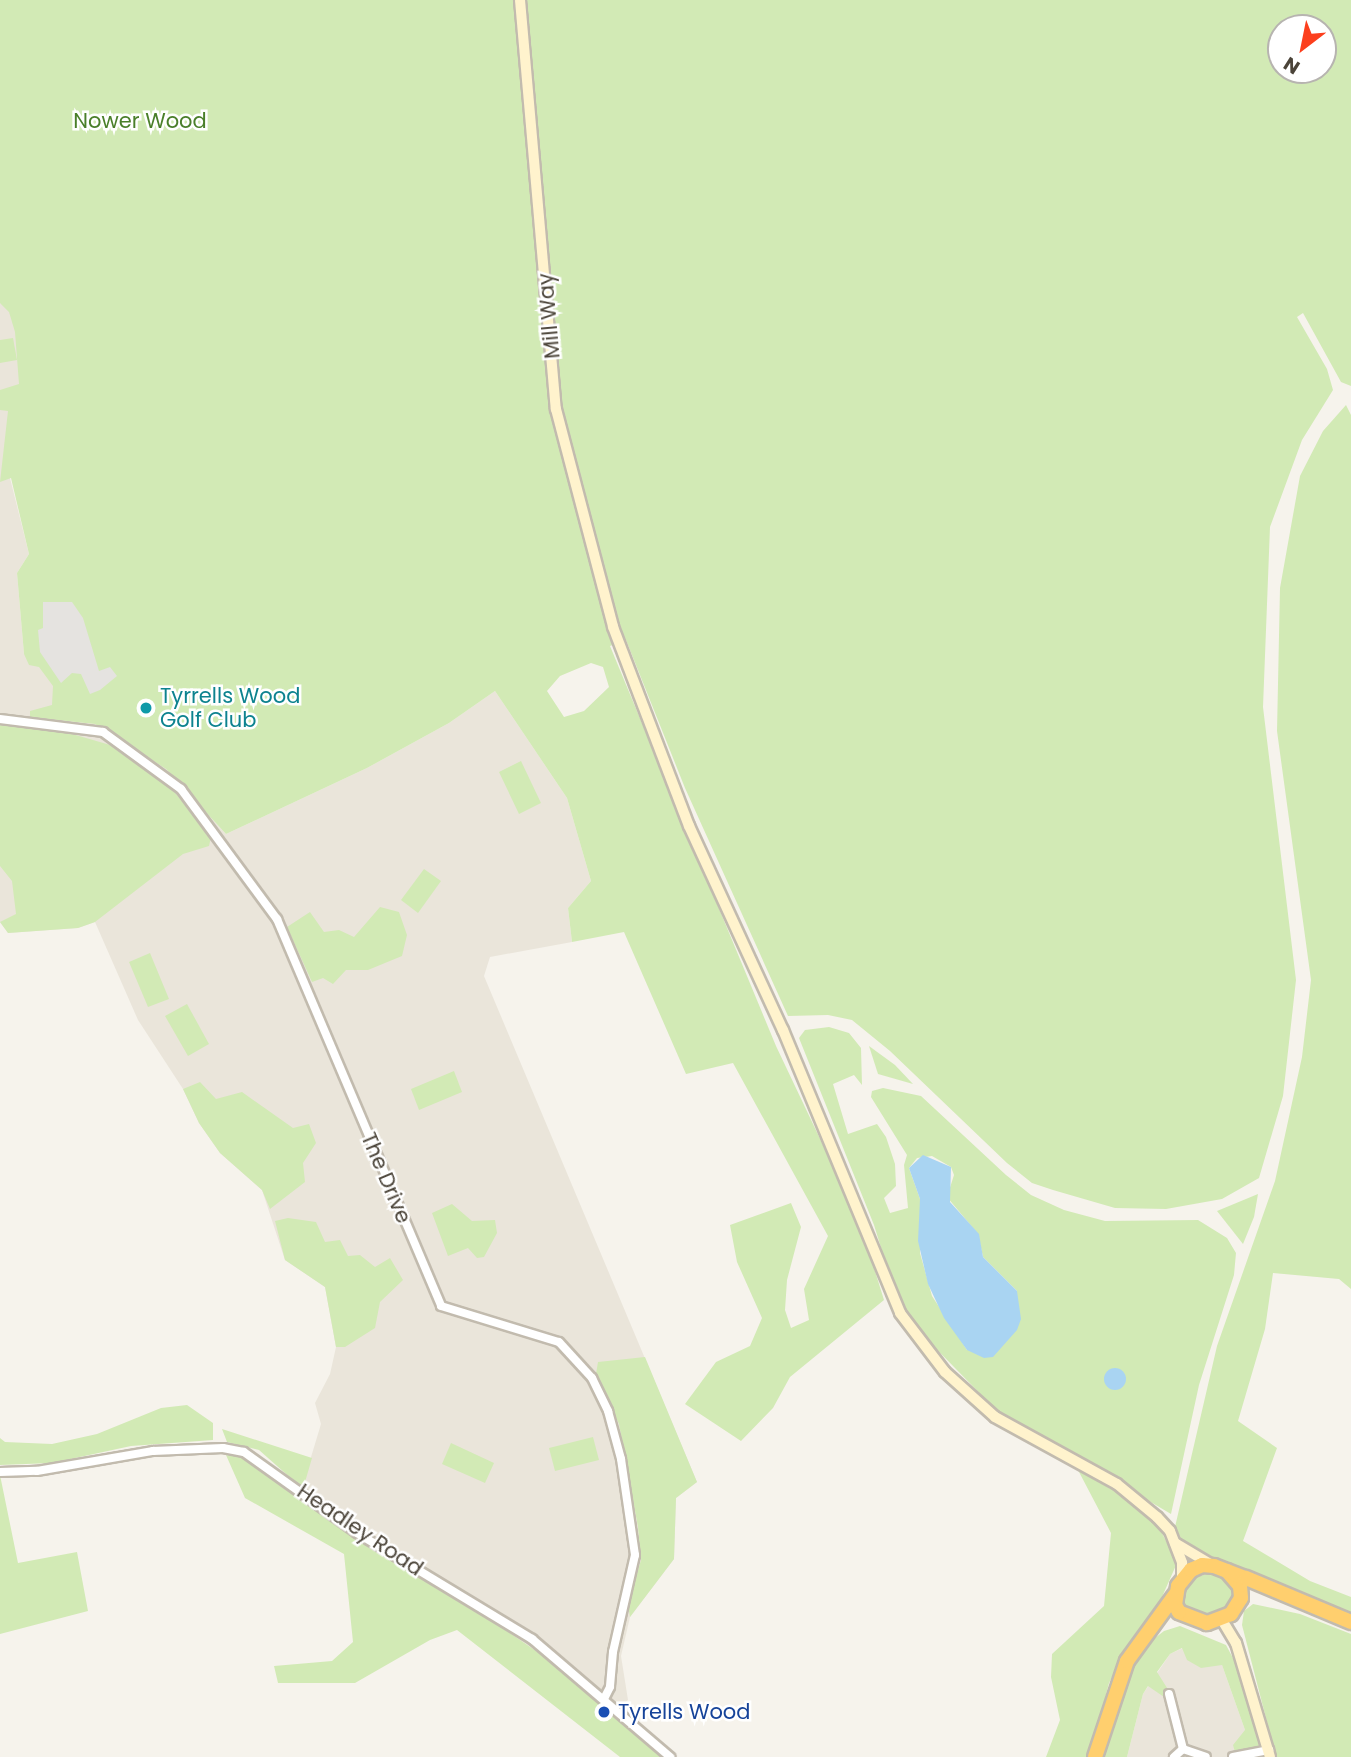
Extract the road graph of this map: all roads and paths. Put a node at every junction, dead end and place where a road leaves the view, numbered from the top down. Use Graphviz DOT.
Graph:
graph roads {
  1 [pos="520,0"];
  2 [pos="0,719"];
  3 [pos="0,1472"];
  4 [pos="1175,1543"];
  5 [pos="1221,1569"];
  6 [pos="1182,1578"];
  7 [pos="1175,1595"];
  8 [pos="1241,1598"];
  9 [pos="1287,1599"];
  10 [pos="1188,1618"];
  11 [pos="1222,1620"];
  12 [pos="1351,1622"];
  13 [pos="1148,1631"];
  14 [pos="1169,1694"];
  15 [pos="604,1699"];
  16 [pos="1183,1749"];
  17 [pos="1269,1754"];
  18 [pos="670,1757"];
  19 [pos="1094,1757"];
  20 [pos="1174,1757"];
  21 [pos="1206,1757"];
  22 [pos="1233,1757"];
  1 -- 4 [label="main road, Mill Way"];
  2 -- 15 [label="street, The Drive"];
  3 -- 15 [label="street, Headley Road"];
  4 -- 5 [label="main road"];
  4 -- 6 [label="main road"];
  5 -- 6 [label="highway"];
  5 -- 8 [label="highway"];
  5 -- 9 [label="highway"];
  6 -- 7 [label="highway"];
  7 -- 10 [label="highway"];
  7 -- 13 [label="highway"];
  8 -- 9 [label="highway"];
  8 -- 11 [label="highway"];
  9 -- 12 [label="highway"];
  10 -- 11 [label="highway"];
  10 -- 13 [label="highway"];
  11 -- 17 [label="main road"];
  13 -- 19 [label="highway"];
  14 -- 16 [label="street"];
  15 -- 18 [label="street, Headley Road"];
  16 -- 20 [label="street"];
  16 -- 21 [label="street"];
  17 -- 22 [label="street"];
}
